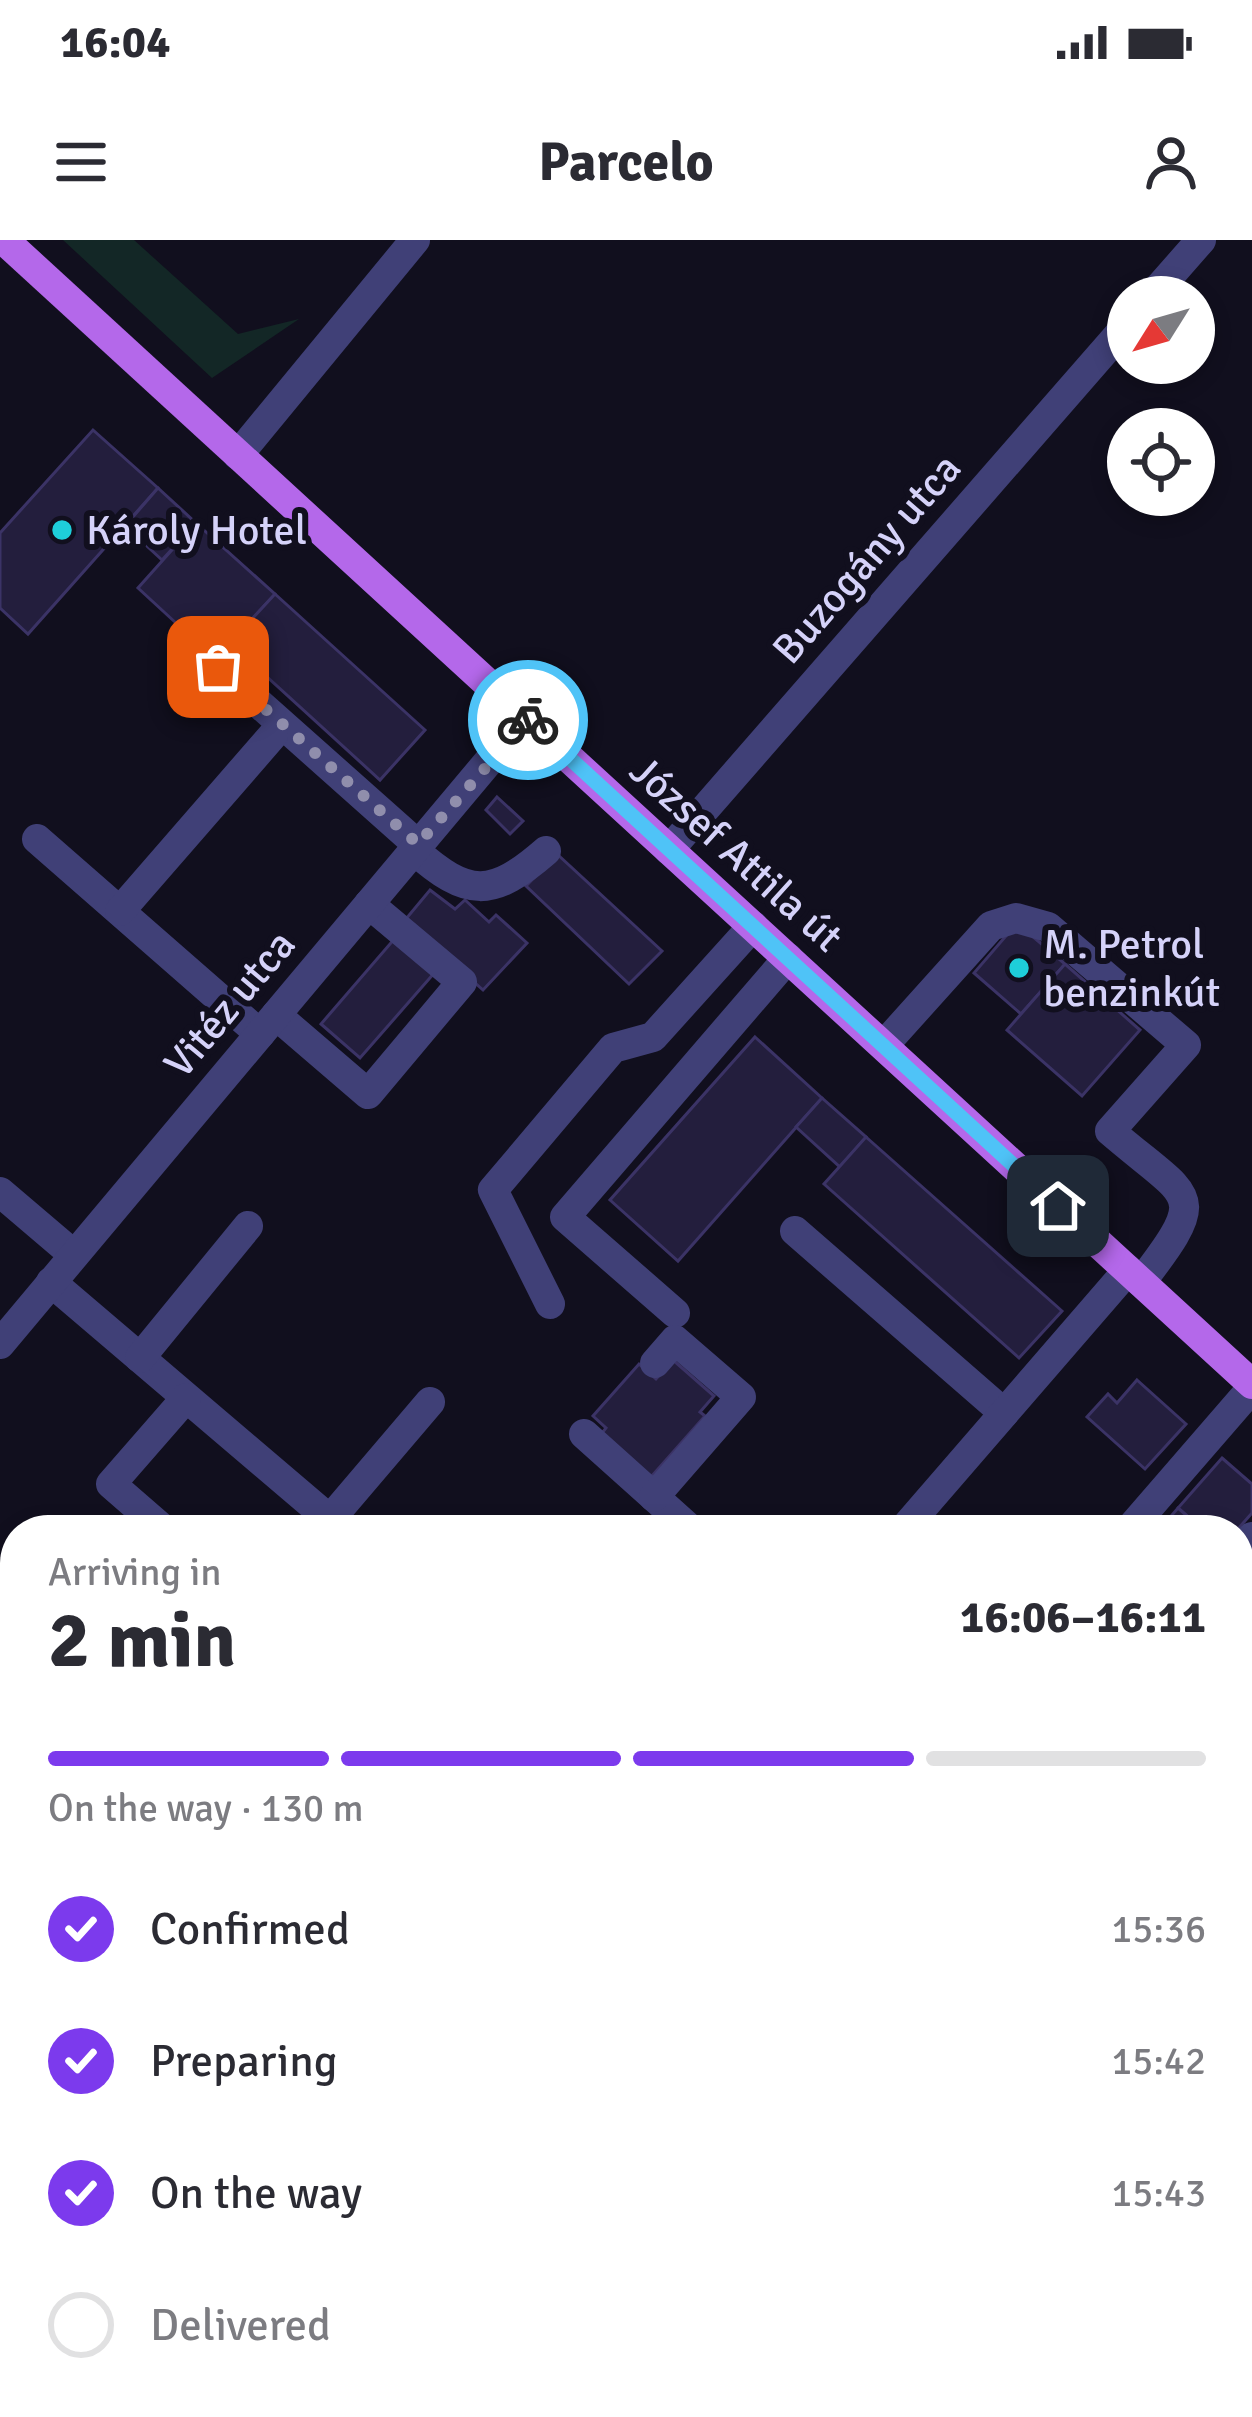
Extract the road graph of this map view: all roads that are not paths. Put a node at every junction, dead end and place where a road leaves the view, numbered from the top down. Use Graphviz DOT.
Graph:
graph roads {
  1 [pos="4,240"];
  2 [pos="416,240"];
  3 [pos="1201,240"];
  4 [pos="1169,276"];
  5 [pos="1107,348"];
  6 [pos="238,455"];
  7 [pos="218,667"];
  8 [pos="525,718"];
  9 [pos="273,736"];
  10 [pos="38,839"];
  11 [pos="416,848"];
  12 [pos="669,850"];
  13 [pos="546,851"];
  14 [pos="369,904"];
  15 [pos="120,911"];
  16 [pos="753,926"];
  17 [pos="788,958"];
  18 [pos="268,1024"];
  19 [pos="884,1045"];
  20 [pos="0,1192"];
  21 [pos="248,1226"];
  22 [pos="795,1231"];
  23 [pos="74,1255"];
  24 [pos="1135,1276"];
  25 [pos="51,1282"];
  26 [pos="550,1304"];
  27 [pos="675,1313"];
  28 [pos="0,1343"];
  29 [pos="140,1358"];
  30 [pos="655,1363"];
  31 [pos="1252,1386"];
  32 [pos="186,1398"];
  33 [pos="430,1402"];
  34 [pos="1004,1412"];
  35 [pos="584,1434"];
  36 [pos="654,1497"];
  37 [pos="147,1515"];
  38 [pos="318,1515"];
  39 [pos="341,1515"];
  40 [pos="674,1515"];
  41 [pos="916,1515"];
  42 [pos="1142,1515"];
  1 -- 6 [label="main road, József Attila út"];
  2 -- 6 [label="street"];
  3 -- 4 [label="street"];
  5 -- 12 [label="street, Buzogány utca"];
  6 -- 8 [label="main road, József Attila út"];
  7 -- 11 [label="street"];
  8 -- 11 [label="street, Vitéz utca"];
  8 -- 12 [label="main road, József Attila út"];
  9 -- 15 [label="street"];
  10 -- 15 [label="street"];
  11 -- 13 [label="street"];
  11 -- 14 [label="street, Vitéz utca"];
  12 -- 16 [label="main road, József Attila út"];
  14 -- 18 [label="street, Vitéz utca"];
  14 -- 18 [label="street"];
  15 -- 18 [label="street"];
  16 -- 17 [label="main road, József Attila út"];
  16 -- 26 [label="street"];
  17 -- 19 [label="main road, József Attila út"];
  17 -- 27 [label="street"];
  18 -- 23 [label="street, Vitéz utca"];
  19 -- 24 [label="main road, József Attila út"];
  19 -- 24 [label="street"];
  20 -- 23 [label="street"];
  21 -- 29 [label="street"];
  22 -- 34 [label="street"];
  23 -- 25 [label="street, Vitéz utca"];
  24 -- 31 [label="main road, József Attila út"];
  24 -- 34 [label="street"];
  25 -- 28 [label="street, Vitéz utca"];
  25 -- 29 [label="street"];
  29 -- 32 [label="street"];
  30 -- 36 [label="street"];
  31 -- 42 [label="street"];
  32 -- 37 [label="street"];
  32 -- 38 [label="street"];
  33 -- 39 [label="street"];
  34 -- 41 [label="street"];
  35 -- 36 [label="street"];
  36 -- 40 [label="street"];
}
